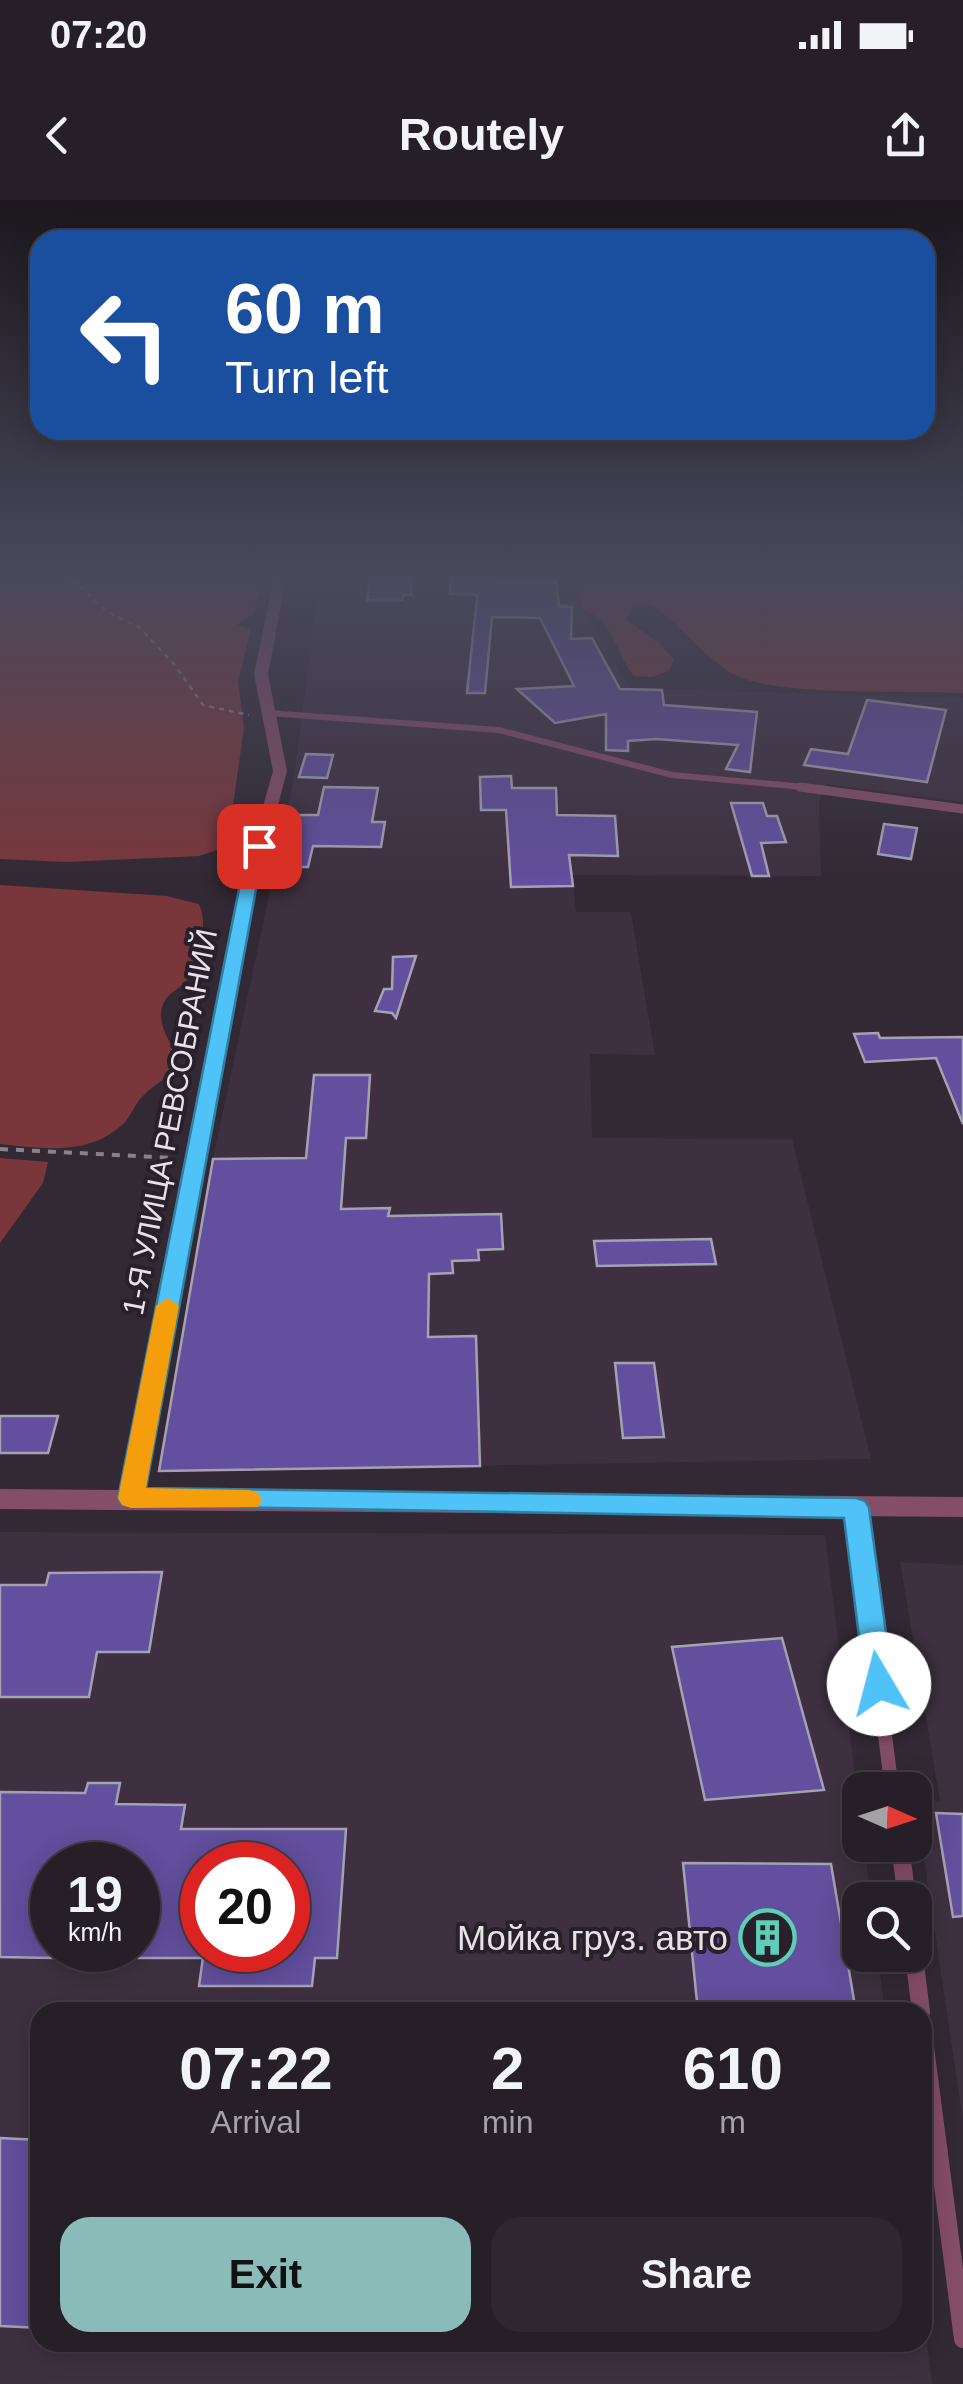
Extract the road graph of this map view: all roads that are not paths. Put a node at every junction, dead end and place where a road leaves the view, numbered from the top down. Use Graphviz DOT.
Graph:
graph roads {
  1 [pos="261,675"];
  2 [pos="268,713"];
  3 [pos="963,809"];
  4 [pos="0,1498"];
  5 [pos="131,1498"];
  6 [pos="963,1507"];
  7 [pos="856,1508"];
  8 [pos="890,1772"];
  9 [pos="916,1972"];
  10 [pos="920,2002"];
  11 [pos="932,2101"];
  12 [pos="963,2339"];
  1 -- 2 [label="street, 1-Я УЛИЦА РЕВСОБРАНИЙ"];
  2 -- 3 [label="lane"];
  2 -- 5 [label="street, 1-Я УЛИЦА РЕВСОБРАНИЙ"];
  4 -- 5 [label="street"];
  5 -- 7 [label="street"];
  6 -- 7 [label="street"];
  7 -- 8 [label="lane"];
  9 -- 10 [label="lane"];
  11 -- 12 [label="lane"];
}
